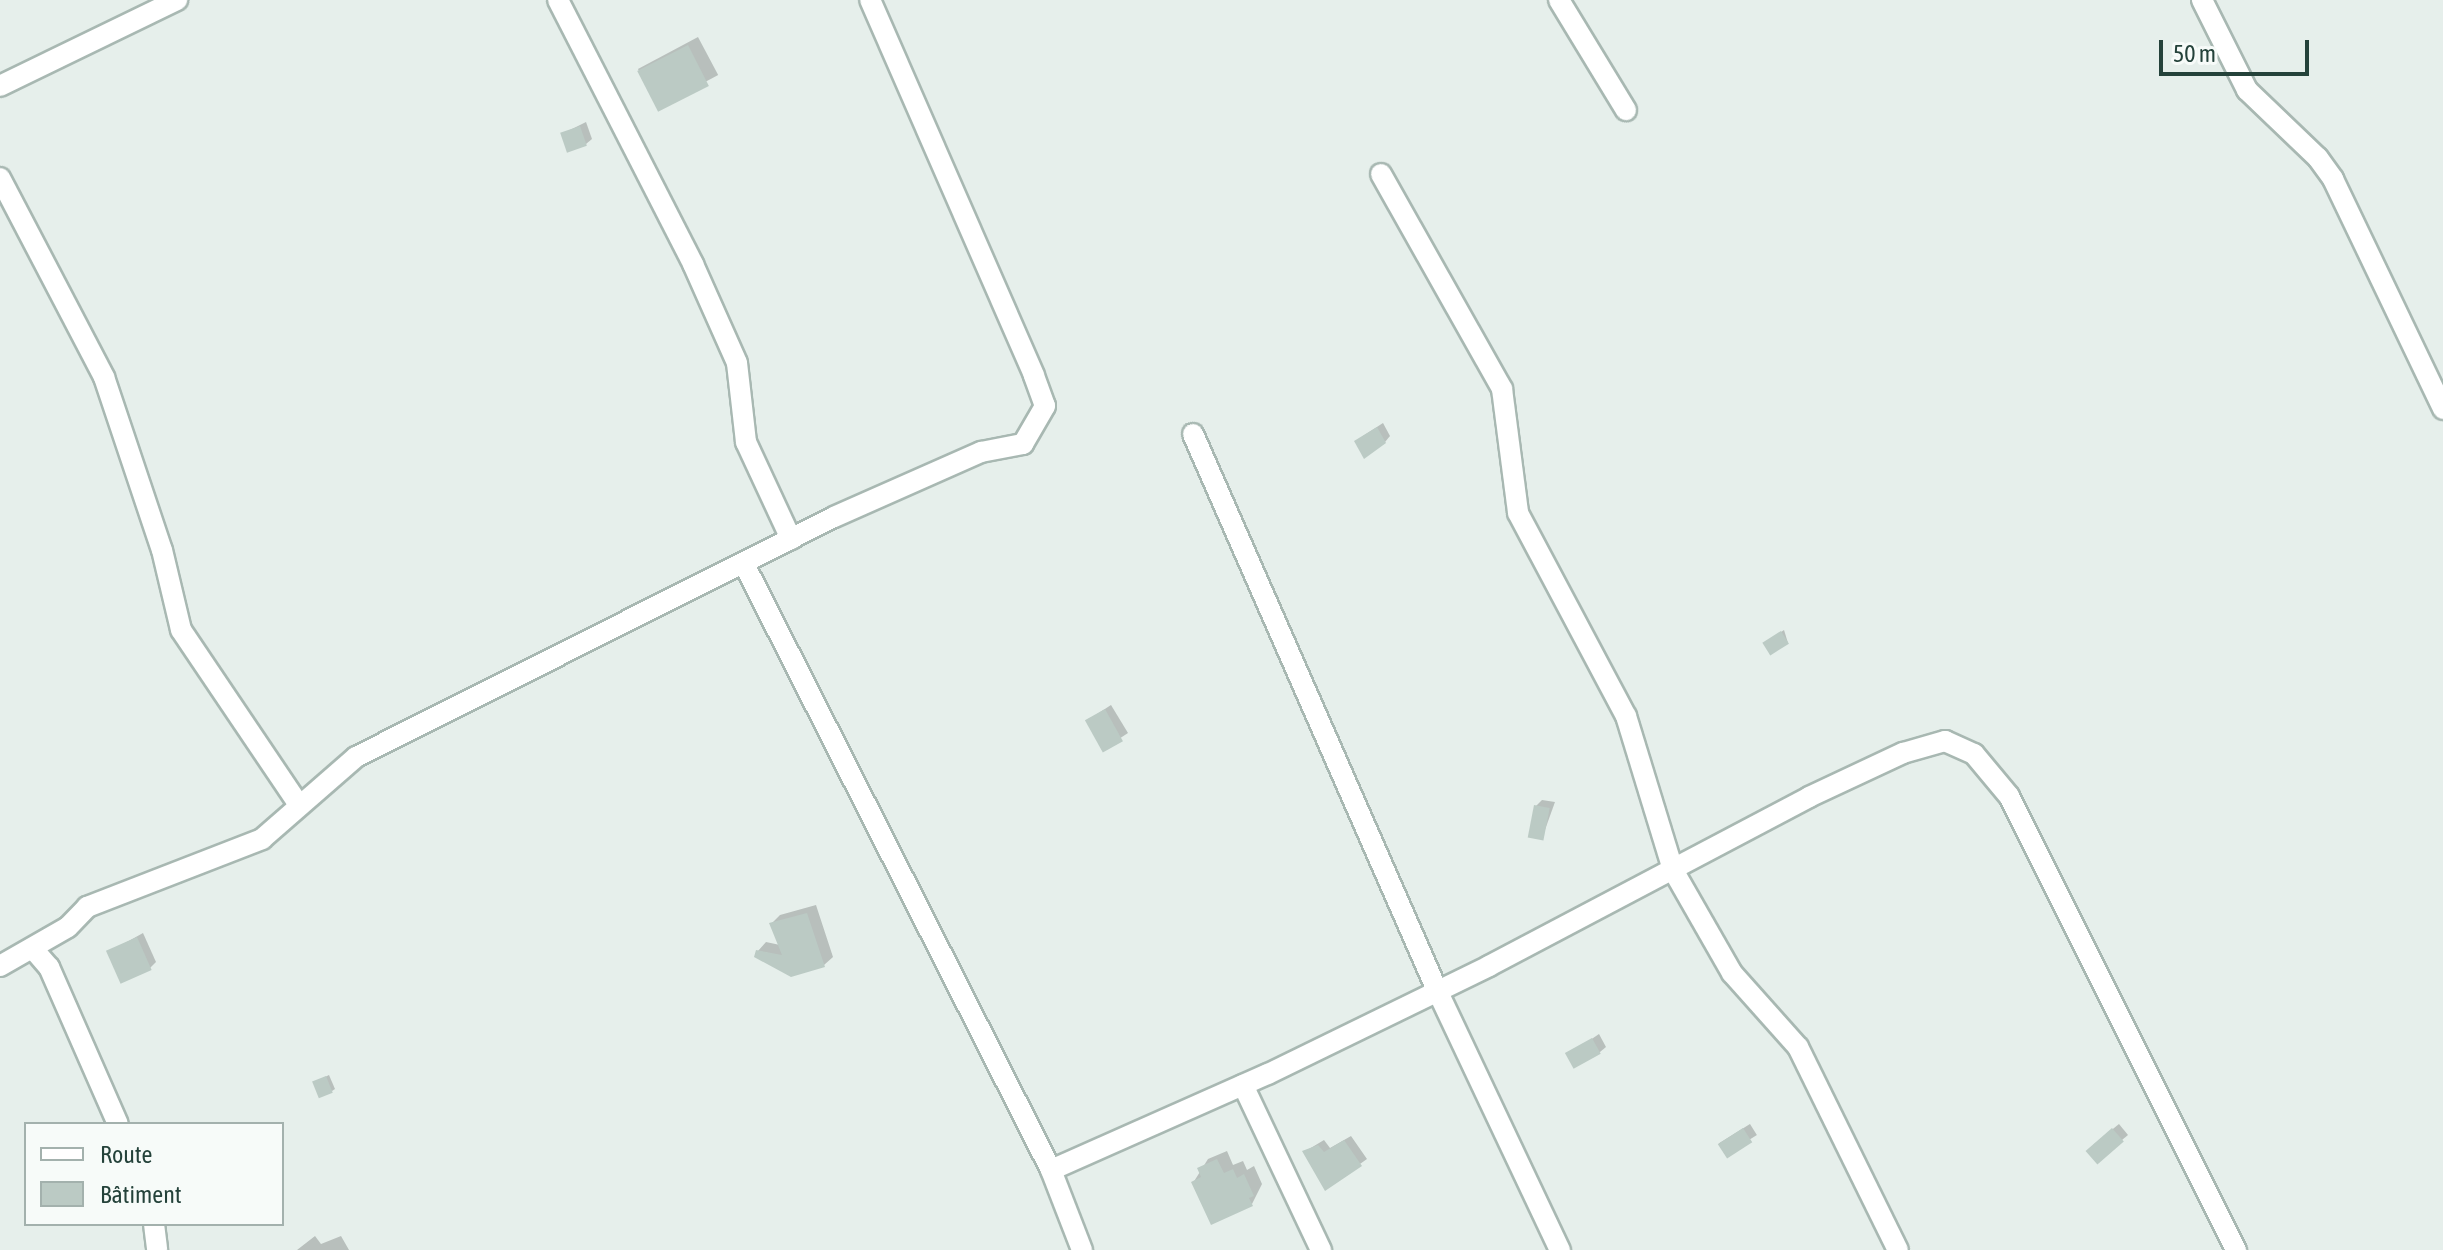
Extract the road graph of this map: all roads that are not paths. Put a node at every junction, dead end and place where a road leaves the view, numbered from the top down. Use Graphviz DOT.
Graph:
graph roads {
  1 [pos="177,0"];
  2 [pos="558,0"];
  3 [pos="870,0"];
  4 [pos="1559,0"];
  5 [pos="2202,0"];
  6 [pos="0,86"];
  7 [pos="1626,110"];
  8 [pos="1381,174"];
  9 [pos="0,178"];
  10 [pos="2443,409"];
  11 [pos="1193,434"];
  12 [pos="791,539"];
  13 [pos="744,564"];
  14 [pos="299,805"];
  15 [pos="1673,870"];
  16 [pos="34,950"];
  17 [pos="0,966"];
  18 [pos="1437,990"];
  19 [pos="1243,1085"];
  20 [pos="117,1122"];
  21 [pos="1051,1170"];
  22 [pos="154,1226"];
  23 [pos="157,1250"];
  24 [pos="1082,1250"];
  25 [pos="1321,1250"];
  26 [pos="1560,1250"];
  27 [pos="1898,1250"];
  28 [pos="2236,1250"];
  1 -- 6 [label="street"];
  2 -- 12 [label="street"];
  3 -- 12 [label="street"];
  4 -- 7 [label="street"];
  5 -- 10 [label="street"];
  8 -- 15 [label="street"];
  9 -- 14 [label="street"];
  11 -- 18 [label="street"];
  12 -- 13 [label="street"];
  13 -- 14 [label="street"];
  13 -- 21 [label="street"];
  14 -- 16 [label="street"];
  15 -- 18 [label="street"];
  15 -- 27 [label="street"];
  15 -- 28 [label="street"];
  16 -- 17 [label="street"];
  16 -- 20 [label="street"];
  18 -- 19 [label="street"];
  18 -- 26 [label="street"];
  19 -- 21 [label="street"];
  19 -- 25 [label="street"];
  21 -- 24 [label="street"];
  22 -- 23 [label="street"];
}
